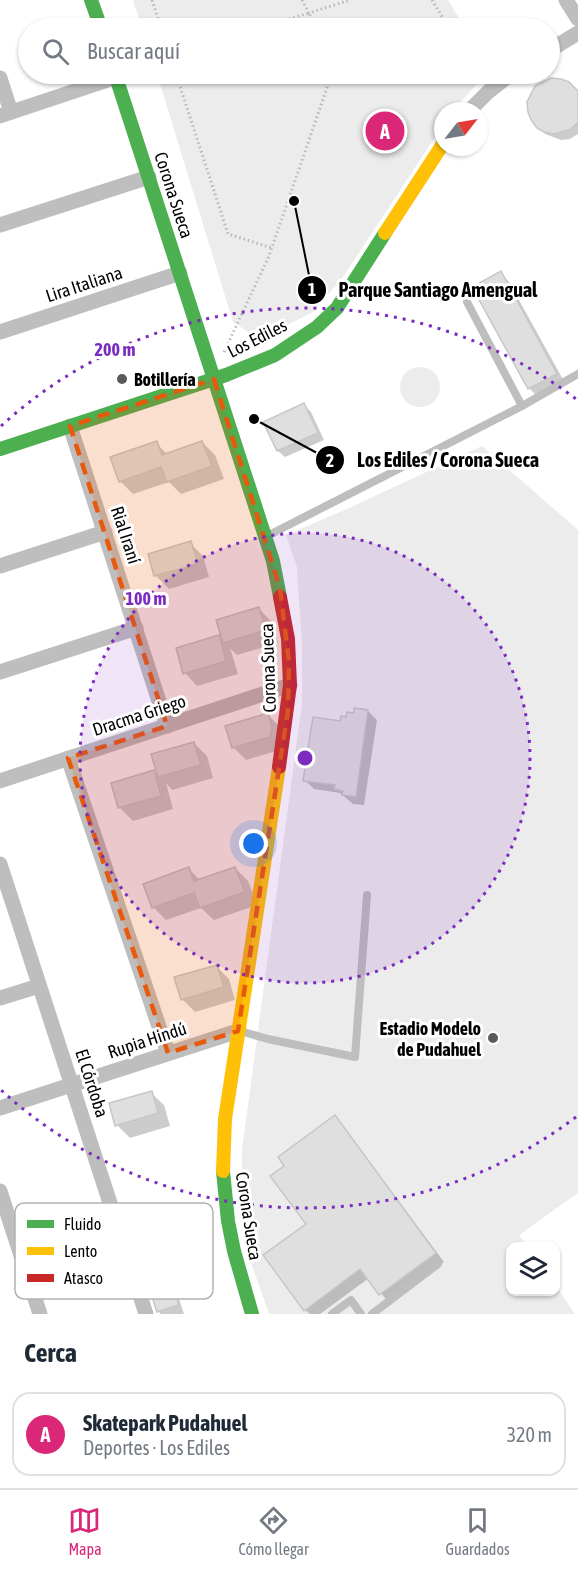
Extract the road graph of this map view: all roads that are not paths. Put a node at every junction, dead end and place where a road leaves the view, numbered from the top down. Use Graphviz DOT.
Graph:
graph roads {
  1 [pos="91,0"];
  2 [pos="566,0"];
  3 [pos="97,18"];
  4 [pos="578,20"];
  5 [pos="578,33"];
  6 [pos="560,44"];
  7 [pos="0,78"];
  8 [pos="91,84"];
  9 [pos="119,84"];
  10 [pos="498,84"];
  11 [pos="478,102"];
  12 [pos="6,114"];
  13 [pos="435,156"];
  14 [pos="149,177"];
  15 [pos="0,225"];
  16 [pos="180,273"];
  17 [pos="467,302"];
  18 [pos="0,332"];
  19 [pos="578,374"];
  20 [pos="214,379"];
  21 [pos="522,406"];
  22 [pos="70,426"];
  23 [pos="0,449"];
  24 [pos="105,532"];
  25 [pos="265,537"];
  26 [pos="0,566"];
  27 [pos="136,628"];
  28 [pos="0,672"];
  29 [pos="290,685"];
  30 [pos="167,726"];
  31 [pos="68,758"];
  32 [pos="0,781"];
  33 [pos="0,864"];
  34 [pos="4,890"];
  35 [pos="367,895"];
  36 [pos="39,986"];
  37 [pos="0,998"];
  38 [pos="238,1031"];
  39 [pos="168,1053"];
  40 [pos="72,1084"];
  41 [pos="0,1108"];
  42 [pos="0,1191"];
  43 [pos="110,1203"];
  44 [pos="15,1237"];
  45 [pos="438,1264"];
  46 [pos="35,1299"];
  47 [pos="141,1299"];
  48 [pos="40,1314"];
  49 [pos="146,1314"];
  50 [pos="252,1314"];
  51 [pos="332,1314"];
  52 [pos="361,1314"];
  53 [pos="372,1314"];
  1 -- 3 [label="street"];
  2 -- 4 [label="street"];
  5 -- 6 [label="street"];
  7 -- 12 [label="street"];
  8 -- 12 [label="street"];
  9 -- 14 [label="street, Corona Sueca"];
  10 -- 11 [label="street"];
  13 -- 20 [label="street, Los Ediles"];
  14 -- 15 [label="street"];
  14 -- 16 [label="street, Corona Sueca"];
  16 -- 18 [label="street, Lira Italiana"];
  16 -- 20 [label="street, Corona Sueca"];
  17 -- 21 [label="lane"];
  19 -- 21 [label="lane"];
  20 -- 22 [label="street, Los Ediles"];
  20 -- 25 [label="street, Corona Sueca"];
  21 -- 25 [label="lane"];
  22 -- 23 [label="street, Los Ediles"];
  22 -- 24 [label="street, Rial Iraní"];
  24 -- 26 [label="street"];
  24 -- 27 [label="street, Rial Iraní"];
  25 -- 29 [label="street, Corona Sueca"];
  27 -- 28 [label="street"];
  27 -- 30 [label="street, Rial Iraní"];
  29 -- 30 [label="street, Dracma Griego"];
  29 -- 38 [label="street, Corona Sueca"];
  30 -- 31 [label="street, Dracma Griego"];
  31 -- 32 [label="street, Dracma Griego"];
  31 -- 39 [label="street"];
  33 -- 34 [label="street, El Córdoba"];
  34 -- 36 [label="street, El Córdoba"];
  35 -- 38 [label="lane"];
  36 -- 37 [label="street"];
  36 -- 40 [label="street, El Córdoba"];
  38 -- 39 [label="street, Rupia Hindú"];
  38 -- 50 [label="street, Corona Sueca"];
  39 -- 40 [label="street, Rupia Hindú"];
  40 -- 41 [label="street, Rupia Hindú"];
  40 -- 43 [label="street, El Córdoba"];
  42 -- 44 [label="street"];
  45 -- 53 [label="lane"];
  46 -- 48 [label="street"];
  47 -- 49 [label="street, El Córdoba"];
  51 -- 52 [label="lane"];
}
